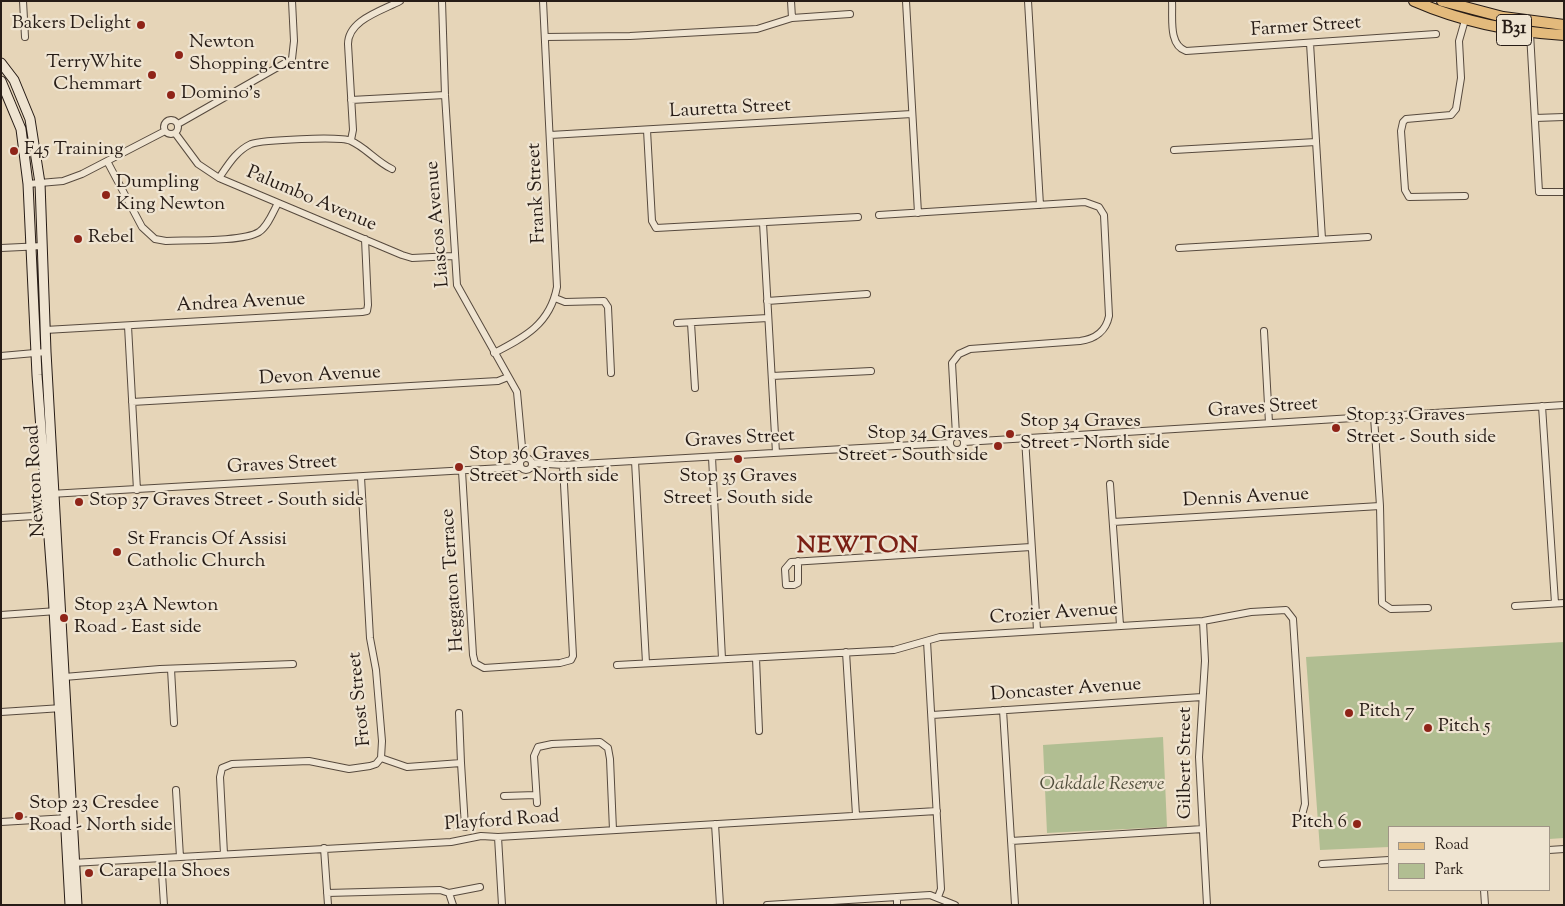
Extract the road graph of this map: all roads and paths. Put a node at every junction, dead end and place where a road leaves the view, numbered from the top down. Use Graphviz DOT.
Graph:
graph roads {
  1 [pos="23,1"];
  2 [pos="292,1"];
  3 [pos="400,1"];
  4 [pos="442,1"];
  5 [pos="543,1"];
  6 [pos="791,1"];
  7 [pos="906,1"];
  8 [pos="1028,1"];
  9 [pos="1172,1"];
  10 [pos="1442,1"];
  11 [pos="1416,2"];
  12 [pos="850,14"];
  13 [pos="792,18"];
  14 [pos="1465,20"];
  15 [pos="1564,25"];
  16 [pos="1530,33"];
  17 [pos="1436,34"];
  18 [pos="1564,35"];
  19 [pos="25,37"];
  20 [pos="545,37"];
  21 [pos="1310,43"];
  22 [pos="1,63"];
  23 [pos="1,81"];
  24 [pos="445,95"];
  25 [pos="351,100"];
  26 [pos="912,114"];
  27 [pos="1564,117"];
  28 [pos="1535,118"];
  29 [pos="178,124"];
  30 [pos="646,130"];
  31 [pos="165,131"];
  32 [pos="176,133"];
  33 [pos="550,134"];
  34 [pos="350,140"];
  35 [pos="1316,142"];
  36 [pos="1174,150"];
  37 [pos="106,161"];
  38 [pos="392,169"];
  39 [pos="220,178"];
  40 [pos="40,183"];
  41 [pos="28,184"];
  42 [pos="1564,192"];
  43 [pos="1465,196"];
  44 [pos="278,203"];
  45 [pos="1040,205"];
  46 [pos="918,213"];
  47 [pos="879,215"];
  48 [pos="858,217"];
  49 [pos="763,223"];
  50 [pos="1368,237"];
  51 [pos="365,239"];
  52 [pos="1322,239"];
  53 [pos="31,246"];
  54 [pos="43,246"];
  55 [pos="1,248"];
  56 [pos="1179,248"];
  57 [pos="453,256"];
  58 [pos="866,294"];
  59 [pos="555,298"];
  60 [pos="767,300"];
  61 [pos="768,318"];
  62 [pos="691,323"];
  63 [pos="677,324"];
  64 [pos="128,326"];
  65 [pos="45,330"];
  66 [pos="1264,331"];
  67 [pos="41,352"];
  68 [pos="494,353"];
  69 [pos="1,356"];
  70 [pos="871,371"];
  71 [pos="612,373"];
  72 [pos="772,376"];
  73 [pos="508,377"];
  74 [pos="695,388"];
  75 [pos="132,402"];
  76 [pos="1564,405"];
  77 [pos="1542,406"];
  78 [pos="1374,417"];
  79 [pos="1269,423"];
  80 [pos="956,435"];
  81 [pos="1025,438"];
  82 [pos="964,442"];
  83 [pos="949,443"];
  84 [pos="776,453"];
  85 [pos="712,457"];
  86 [pos="523,458"];
  87 [pos="635,461"];
  88 [pos="532,463"];
  89 [pos="563,465"];
  90 [pos="520,467"];
  91 [pos="462,471"];
  92 [pos="361,477"];
  93 [pos="1110,484"];
  94 [pos="137,490"];
  95 [pos="50,494"];
  96 [pos="1380,506"];
  97 [pos="1,518"];
  98 [pos="48,520"];
  99 [pos="1114,522"];
  100 [pos="1032,547"];
  101 [pos="798,561"];
  102 [pos="1554,603"];
  103 [pos="1564,603"];
  104 [pos="1515,606"];
  105 [pos="1428,608"];
  106 [pos="57,611"];
  107 [pos="1,615"];
  108 [pos="1204,621"];
  109 [pos="1120,625"];
  110 [pos="1037,630"];
  111 [pos="927,641"];
  112 [pos="846,652"];
  113 [pos="756,658"];
  114 [pos="722,660"];
  115 [pos="646,663"];
  116 [pos="293,664"];
  117 [pos="617,665"];
  118 [pos="171,669"];
  119 [pos="64,677"];
  120 [pos="1202,697"];
  121 [pos="62,708"];
  122 [pos="1003,710"];
  123 [pos="1,712"];
  124 [pos="459,713"];
  125 [pos="932,715"];
  126 [pos="174,723"];
  127 [pos="759,731"];
  128 [pos="381,758"];
  129 [pos="461,763"];
  130 [pos="176,790"];
  131 [pos="536,795"];
  132 [pos="504,796"];
  133 [pos="537,803"];
  134 [pos="937,810"];
  135 [pos="856,815"];
  136 [pos="1302,815"];
  137 [pos="69,818"];
  138 [pos="1,822"];
  139 [pos="715,824"];
  140 [pos="465,827"];
  141 [pos="1202,829"];
  142 [pos="613,830"];
  143 [pos="498,837"];
  144 [pos="1011,841"];
  145 [pos="324,848"];
  146 [pos="1564,849"];
  147 [pos="1550,850"];
  148 [pos="224,854"];
  149 [pos="180,857"];
  150 [pos="161,858"];
  151 [pos="1388,860"];
  152 [pos="72,863"];
  153 [pos="1322,864"];
  154 [pos="480,887"];
  155 [pos="1484,891"];
  156 [pos="327,893"];
  157 [pos="450,893"];
  158 [pos="897,897"];
  159 [pos="938,897"];
  160 [pos="70,905"];
  161 [pos="77,905"];
  162 [pos="164,905"];
  163 [pos="328,905"];
  164 [pos="453,905"];
  165 [pos="502,905"];
  166 [pos="720,905"];
  167 [pos="767,905"];
  168 [pos="898,905"];
  169 [pos="954,905"];
  170 [pos="1015,905"];
  171 [pos="1207,905"];
  172 [pos="1485,905"];
  1 -- 19 [label="street"];
  2 -- 29 [label="street"];
  3 -- 25 [label="street"];
  4 -- 24 [label="street, Liascos Avenue"];
  5 -- 20 [label="street, Frank Street"];
  6 -- 13 [label="street"];
  7 -- 26 [label="street"];
  8 -- 45 [label="street"];
  9 -- 21 [label="street, Farmer Street"];
  10 -- 15 [label="main road, B31"];
  11 -- 14 [label="main road, B31"];
  12 -- 13 [label="street"];
  13 -- 20 [label="street"];
  14 -- 16 [label="main road, B31"];
  14 -- 43 [label="street"];
  16 -- 18 [label="main road, B31"];
  16 -- 28 [label="street"];
  17 -- 21 [label="street, Farmer Street"];
  20 -- 33 [label="street, Frank Street"];
  21 -- 35 [label="street"];
  22 -- 40 [label="main road, Newton Road"];
  23 -- 41 [label="main road, Newton Road"];
  24 -- 25 [label="street"];
  24 -- 57 [label="street, Liascos Avenue"];
  25 -- 34 [label="street"];
  26 -- 30 [label="street, Lauretta Street"];
  26 -- 46 [label="street"];
  27 -- 28 [label="street"];
  28 -- 42 [label="street"];
  29 -- 31 [label="street"];
  29 -- 32 [label="street"];
  30 -- 33 [label="street, Lauretta Street"];
  30 -- 49 [label="street"];
  31 -- 32 [label="street"];
  31 -- 37 [label="street"];
  32 -- 39 [label="street, Palumbo Avenue"];
  33 -- 59 [label="street, Frank Street"];
  34 -- 38 [label="street"];
  34 -- 39 [label="street"];
  35 -- 36 [label="street"];
  35 -- 52 [label="street"];
  37 -- 40 [label="street"];
  37 -- 44 [label="street"];
  39 -- 44 [label="street, Palumbo Avenue"];
  40 -- 41 [label="street"];
  40 -- 54 [label="main road, Newton Road"];
  41 -- 53 [label="main road, Newton Road"];
  44 -- 51 [label="street, Palumbo Avenue"];
  45 -- 46 [label="street"];
  45 -- 80 [label="street"];
  46 -- 47 [label="street"];
  48 -- 49 [label="street"];
  49 -- 60 [label="street"];
  50 -- 52 [label="street"];
  51 -- 57 [label="street, Palumbo Avenue"];
  51 -- 64 [label="street, Andrea Avenue"];
  52 -- 56 [label="street"];
  53 -- 54 [label="street"];
  53 -- 55 [label="street"];
  53 -- 67 [label="main road, Newton Road"];
  54 -- 65 [label="main road, Newton Road"];
  57 -- 68 [label="street, Liascos Avenue"];
  58 -- 60 [label="street"];
  59 -- 68 [label="street, Frank Street"];
  59 -- 71 [label="street"];
  60 -- 61 [label="street"];
  61 -- 62 [label="street"];
  61 -- 72 [label="street"];
  62 -- 63 [label="street"];
  62 -- 74 [label="street"];
  64 -- 65 [label="street, Andrea Avenue"];
  64 -- 75 [label="street"];
  65 -- 67 [label="main road, Newton Road"];
  66 -- 79 [label="street"];
  67 -- 69 [label="street"];
  67 -- 95 [label="main road, Newton Road"];
  68 -- 73 [label="street, Liascos Avenue"];
  70 -- 72 [label="street"];
  72 -- 84 [label="street"];
  73 -- 75 [label="street, Devon Avenue"];
  73 -- 86 [label="street, Liascos Avenue"];
  75 -- 94 [label="street"];
  76 -- 77 [label="street, Graves Street"];
  77 -- 78 [label="street, Graves Street"];
  77 -- 102 [label="street"];
  78 -- 79 [label="street, Graves Street"];
  78 -- 96 [label="street"];
  79 -- 81 [label="street, Graves Street"];
  80 -- 82 [label="street"];
  80 -- 83 [label="street"];
  81 -- 82 [label="street, Graves Street"];
  81 -- 100 [label="street"];
  82 -- 83 [label="street"];
  83 -- 84 [label="street, Graves Street"];
  84 -- 85 [label="street, Graves Street"];
  85 -- 87 [label="street, Graves Street"];
  85 -- 114 [label="street"];
  86 -- 88 [label="street"];
  86 -- 90 [label="street"];
  87 -- 89 [label="street, Graves Street"];
  87 -- 115 [label="street"];
  88 -- 89 [label="street, Graves Street"];
  88 -- 90 [label="street, Graves Street"];
  89 -- 91 [label="street, Heggaton Terrace"];
  90 -- 91 [label="street, Graves Street"];
  91 -- 92 [label="street, Graves Street"];
  92 -- 94 [label="street, Graves Street"];
  92 -- 128 [label="street, Frost Street"];
  93 -- 99 [label="street"];
  94 -- 95 [label="street, Graves Street"];
  95 -- 98 [label="main road, Newton Road"];
  95 -- 106 [label="main road, Newton Road"];
  96 -- 99 [label="street, Dennis Avenue"];
  96 -- 105 [label="street"];
  97 -- 98 [label="street"];
  98 -- 106 [label="main road, Newton Road"];
  99 -- 109 [label="street"];
  100 -- 101 [label="street"];
  100 -- 110 [label="street"];
  102 -- 103 [label="street"];
  102 -- 104 [label="street"];
  106 -- 107 [label="street"];
  106 -- 119 [label="main road, Newton Road"];
  106 -- 121 [label="main road, Newton Road"];
  108 -- 109 [label="street, Crozier Avenue"];
  108 -- 120 [label="street, Gilbert Street"];
  108 -- 136 [label="street, Crozier Avenue"];
  109 -- 110 [label="street, Crozier Avenue"];
  110 -- 111 [label="street, Crozier Avenue"];
  111 -- 112 [label="street, Crozier Avenue"];
  111 -- 125 [label="street"];
  112 -- 113 [label="street, Crozier Avenue"];
  112 -- 135 [label="street"];
  113 -- 114 [label="street, Crozier Avenue"];
  113 -- 127 [label="street"];
  114 -- 115 [label="street, Crozier Avenue"];
  115 -- 117 [label="street, Crozier Avenue"];
  116 -- 118 [label="street"];
  118 -- 119 [label="street"];
  118 -- 126 [label="street"];
  119 -- 121 [label="main road, Newton Road"];
  120 -- 122 [label="street, Doncaster Avenue"];
  120 -- 141 [label="street, Gilbert Street"];
  121 -- 123 [label="street"];
  121 -- 137 [label="main road, Newton Road"];
  122 -- 125 [label="street, Doncaster Avenue"];
  122 -- 144 [label="street"];
  124 -- 129 [label="street"];
  125 -- 134 [label="street"];
  128 -- 129 [label="street"];
  128 -- 148 [label="street, Frost Street"];
  129 -- 140 [label="street"];
  130 -- 149 [label="street"];
  131 -- 132 [label="street"];
  131 -- 133 [label="street"];
  131 -- 142 [label="street"];
  134 -- 135 [label="street, Playford Road"];
  134 -- 159 [label="street"];
  135 -- 139 [label="street, Playford Road"];
  137 -- 138 [label="street"];
  137 -- 152 [label="main road, Newton Road"];
  139 -- 142 [label="street, Playford Road"];
  139 -- 166 [label="street"];
  141 -- 144 [label="street"];
  141 -- 171 [label="street, Gilbert Street"];
  142 -- 143 [label="street, Playford Road"];
  143 -- 145 [label="street, Playford Road"];
  143 -- 165 [label="street"];
  144 -- 170 [label="street"];
  145 -- 148 [label="street, Playford Road"];
  145 -- 156 [label="street"];
  146 -- 147 [label="street"];
  148 -- 149 [label="street, Playford Road"];
  149 -- 150 [label="street, Playford Road"];
  150 -- 152 [label="street, Playford Road"];
  150 -- 162 [label="street"];
  151 -- 153 [label="street"];
  152 -- 160 [label="main road, Newton Road"];
  152 -- 161 [label="main road, Newton Road"];
  154 -- 157 [label="street"];
  155 -- 172 [label="street"];
  156 -- 157 [label="street"];
  156 -- 163 [label="street"];
  157 -- 164 [label="street"];
  158 -- 159 [label="street"];
  158 -- 167 [label="street"];
  158 -- 168 [label="street"];
  159 -- 169 [label="street"];
}
